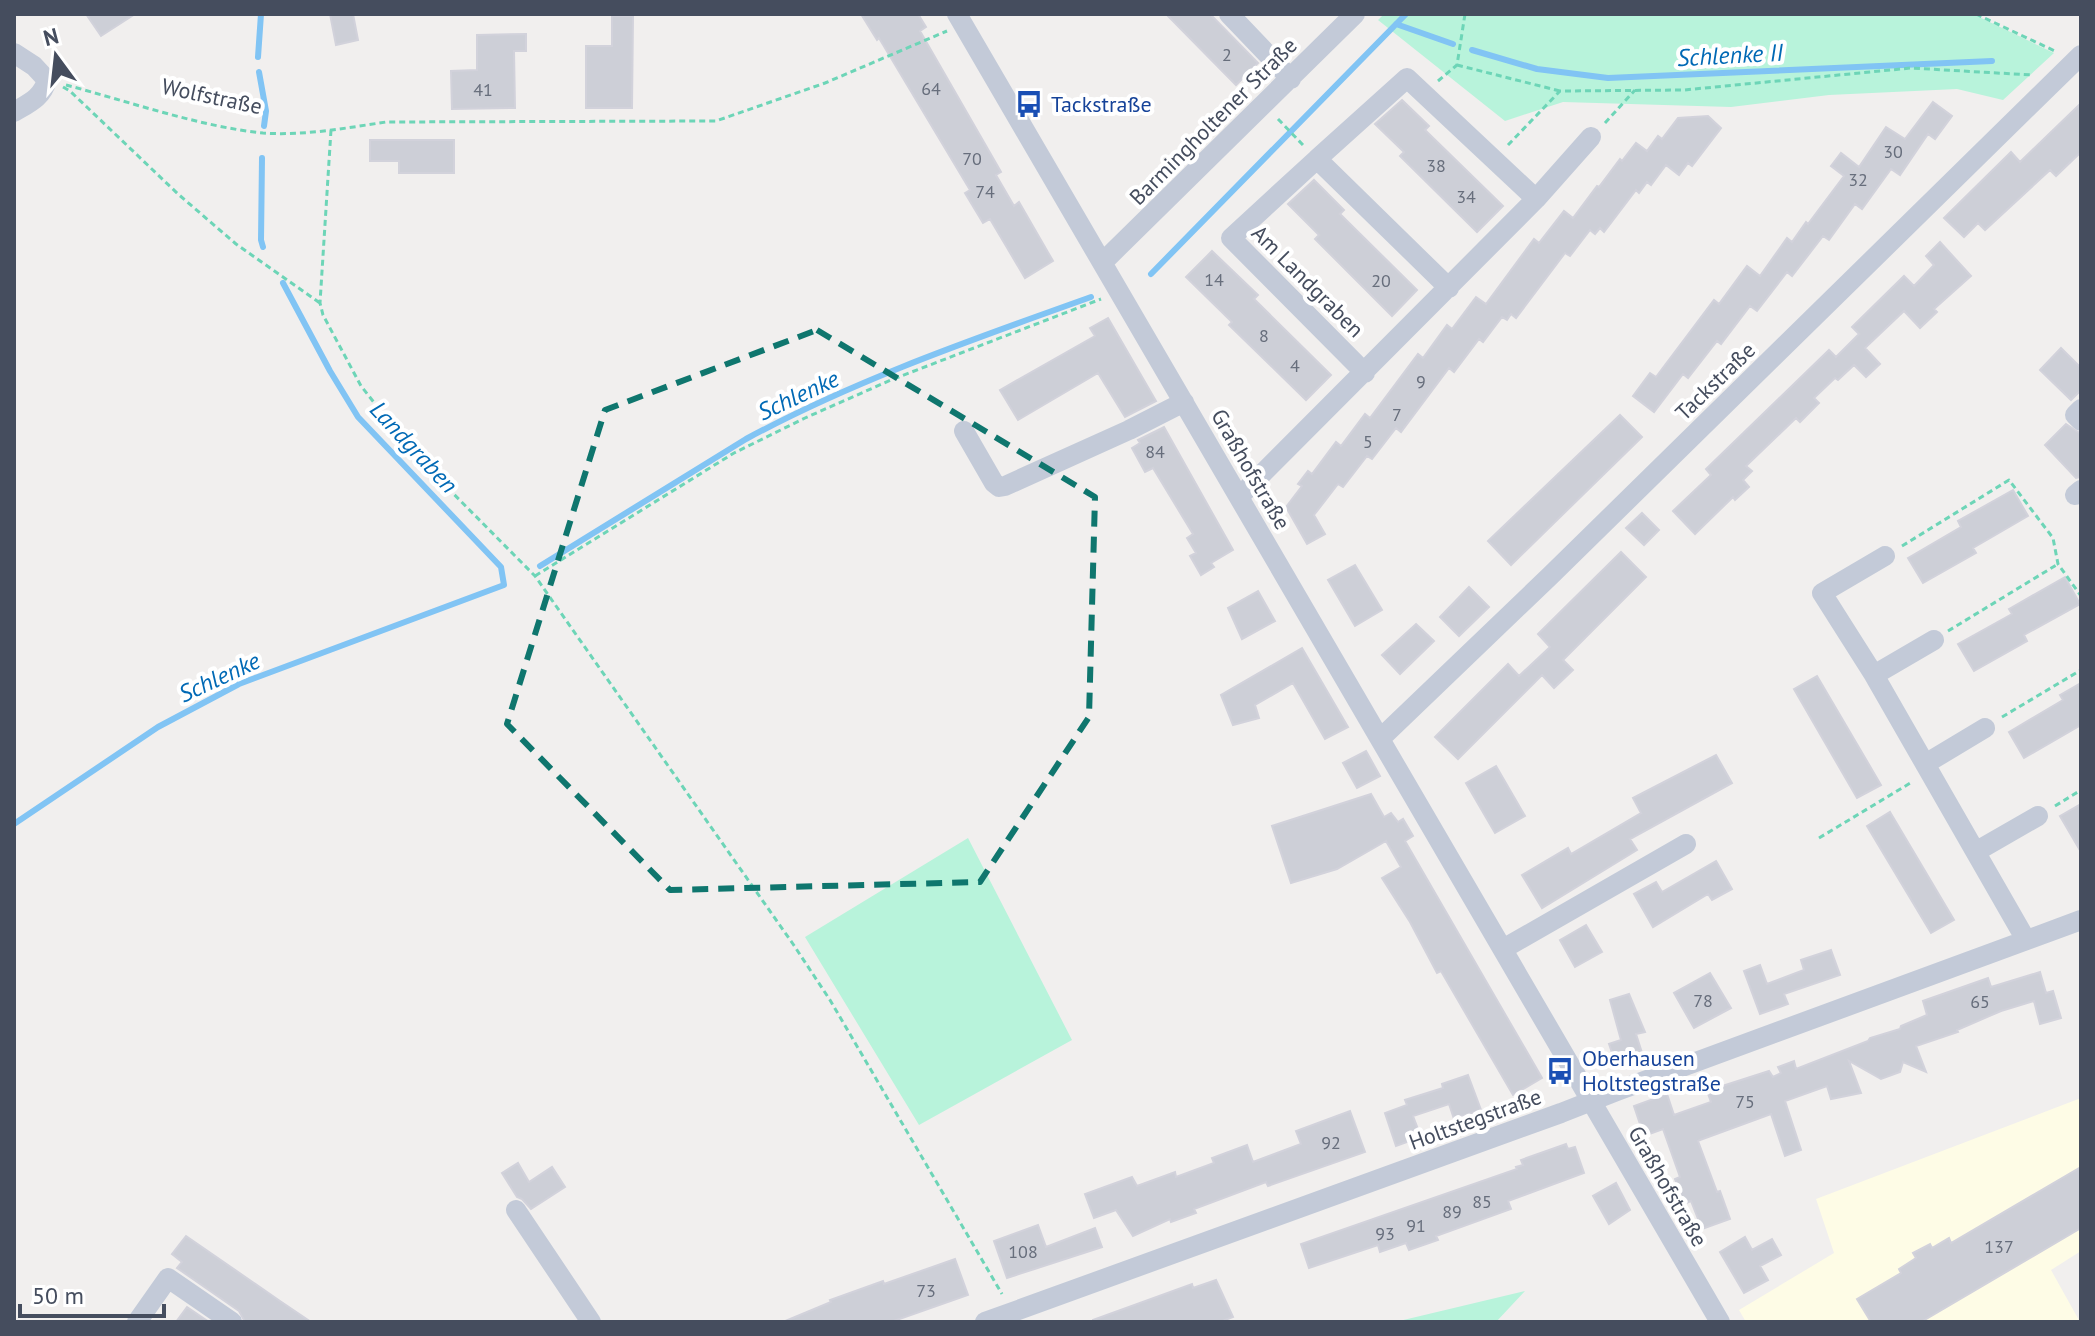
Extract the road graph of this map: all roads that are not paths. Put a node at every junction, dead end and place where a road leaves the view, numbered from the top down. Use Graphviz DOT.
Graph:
graph roads {
  1 [pos="1229,14"];
  2 [pos="1355,14"];
  3 [pos="960,19"];
  4 [pos="14,53"];
  5 [pos="2078,58"];
  6 [pos="1291,79"];
  7 [pos="14,112"];
  8 [pos="1591,137"];
  9 [pos="1311,153"];
  10 [pos="1536,199"];
  11 [pos="1103,262"];
  12 [pos="1449,288"];
  13 [pos="1365,373"];
  14 [pos="1184,402"];
  15 [pos="2081,409"];
  16 [pos="2081,421"];
  17 [pos="964,431"];
  18 [pos="1239,497"];
  19 [pos="1885,556"];
  20 [pos="1934,640"];
  21 [pos="1874,675"];
  22 [pos="1985,728"];
  23 [pos="1380,739"];
  24 [pos="1927,768"];
  25 [pos="2038,816"];
  26 [pos="1686,844"];
  27 [pos="1977,851"];
  28 [pos="2081,920"];
  29 [pos="2026,940"];
  30 [pos="1503,949"];
  31 [pos="1592,1101"];
  32 [pos="516,1210"];
  33 [pos="137,1322"];
  34 [pos="232,1322"];
  35 [pos="591,1322"];
  36 [pos="985,1322"];
  37 [pos="1720,1322"];
  1 -- 6 [label="street"];
  2 -- 6 [label="street, Barmingholtener Straße"];
  3 -- 11 [label="street, Graßhofstraße"];
  4 -- 7 [label="street"];
  5 -- 23 [label="street, Tackstraße"];
  6 -- 11 [label="street, Barmingholtener Straße"];
  8 -- 10 [label="street, Am Landgraben"];
  9 -- 10 [label="street, Am Landgraben"];
  9 -- 12 [label="street"];
  9 -- 13 [label="street, Am Landgraben"];
  10 -- 12 [label="street, Am Landgraben"];
  11 -- 14 [label="street, Graßhofstraße"];
  12 -- 13 [label="street, Am Landgraben"];
  13 -- 18 [label="street, Am Landgraben"];
  14 -- 17 [label="street"];
  14 -- 18 [label="street, Graßhofstraße"];
  15 -- 16 [label="street"];
  18 -- 23 [label="street, Graßhofstraße"];
  19 -- 21 [label="street"];
  20 -- 21 [label="street"];
  21 -- 24 [label="street"];
  22 -- 24 [label="street"];
  23 -- 30 [label="street, Graßhofstraße"];
  24 -- 27 [label="street"];
  25 -- 27 [label="street"];
  26 -- 30 [label="street"];
  27 -- 29 [label="street"];
  28 -- 29 [label="street, Holtstegstraße"];
  29 -- 31 [label="street, Holtstegstraße"];
  30 -- 31 [label="street, Graßhofstraße"];
  31 -- 36 [label="street, Holtstegstraße"];
  31 -- 37 [label="street, Graßhofstraße"];
  32 -- 35 [label="street"];
  33 -- 34 [label="street"];
}
